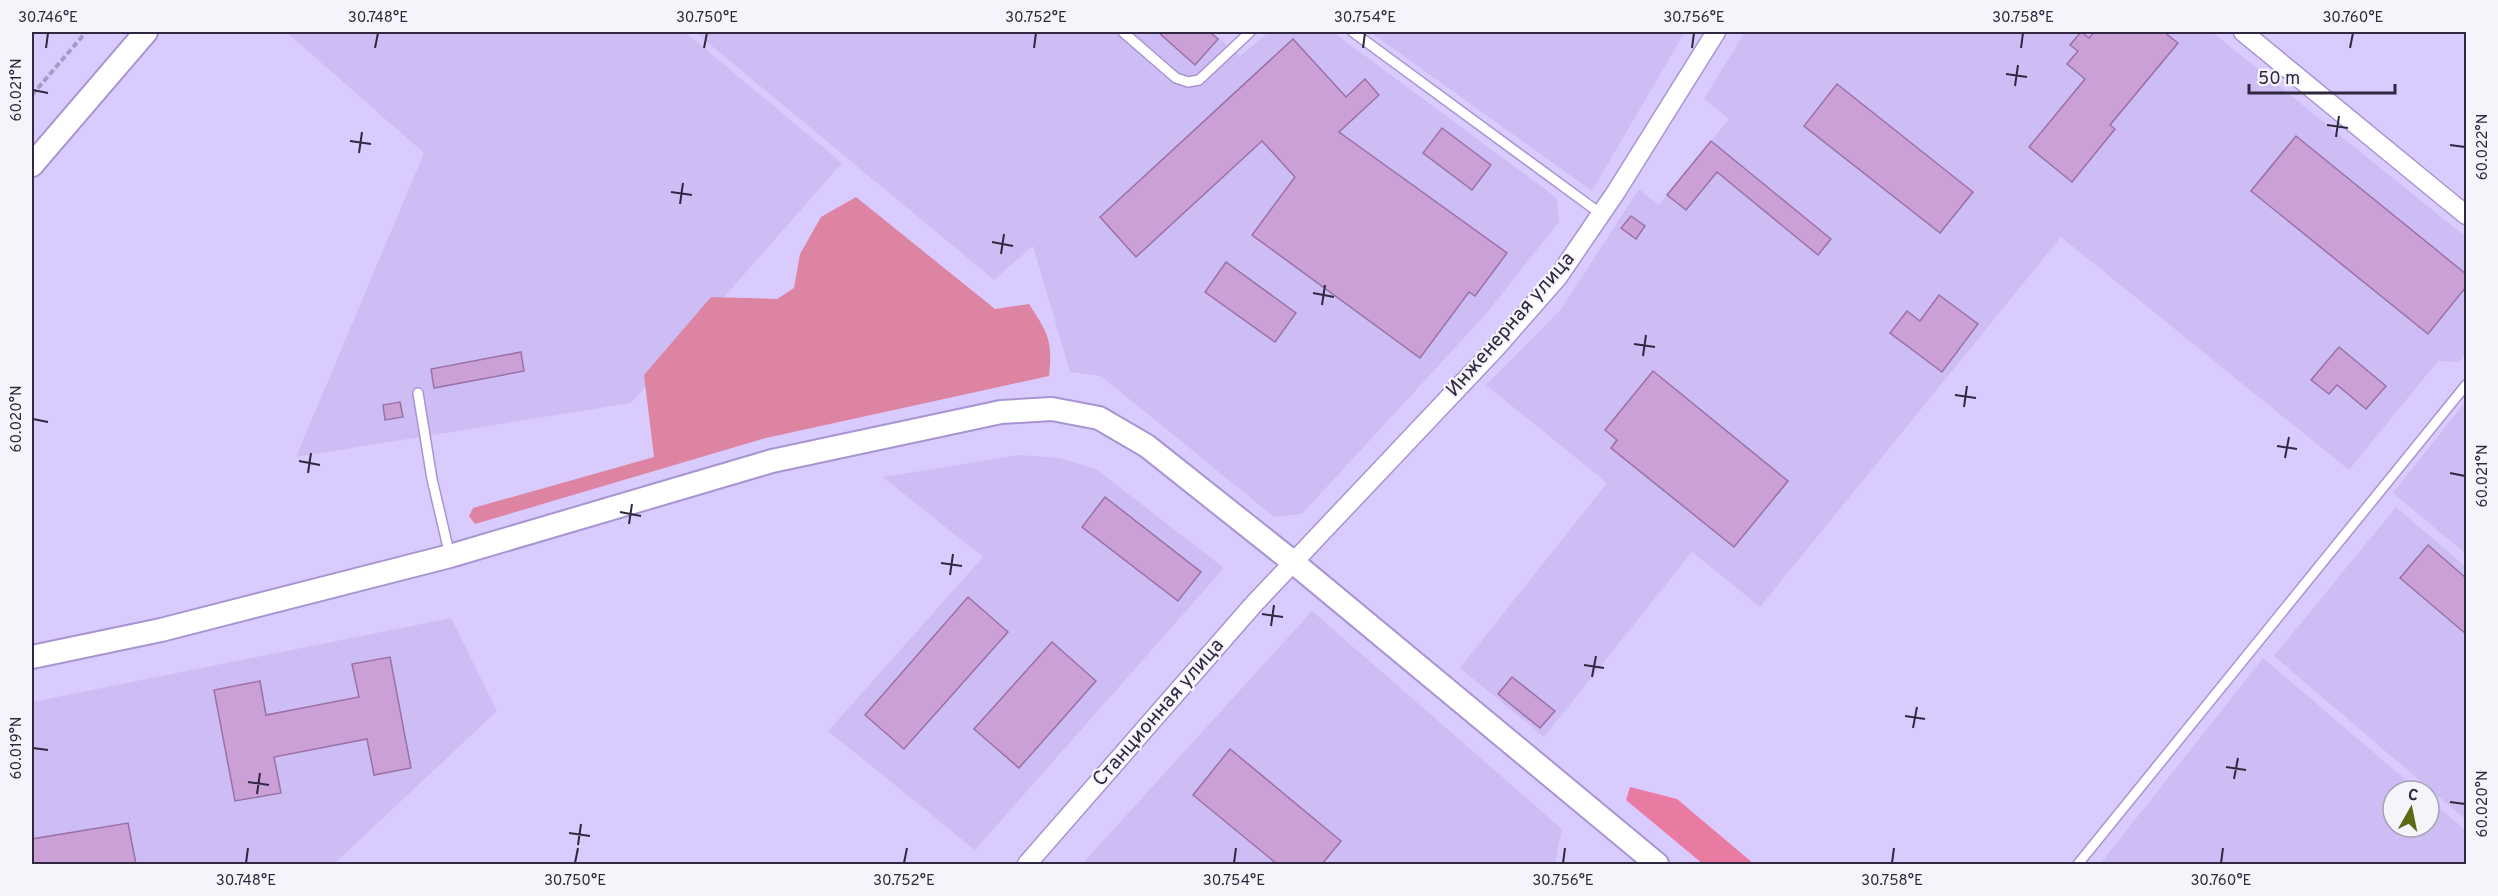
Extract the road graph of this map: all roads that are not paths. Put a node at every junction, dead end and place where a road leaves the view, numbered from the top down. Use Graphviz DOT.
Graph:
graph roads {
  1 [pos="146,32"];
  2 [pos="1123,32"];
  3 [pos="1250,32"];
  4 [pos="1353,32"];
  5 [pos="1716,32"];
  6 [pos="2243,32"];
  7 [pos="32,165"];
  8 [pos="1601,214"];
  9 [pos="2466,215"];
  10 [pos="2466,386"];
  11 [pos="418,393"];
  12 [pos="450,556"];
  13 [pos="1293,562"];
  14 [pos="32,657"];
  15 [pos="1027,864"];
  16 [pos="1657,864"];
  17 [pos="2078,864"];
  1 -- 7 [label="street"];
  2 -- 3 [label="lane"];
  4 -- 8 [label="lane"];
  5 -- 8 [label="street, Инженерная улица"];
  6 -- 9 [label="street"];
  8 -- 13 [label="street, Инженерная улица"];
  10 -- 17 [label="lane"];
  11 -- 12 [label="lane"];
  12 -- 13 [label="street"];
  12 -- 14 [label="street"];
  13 -- 15 [label="street, Станционная улица"];
  13 -- 16 [label="street"];
}
